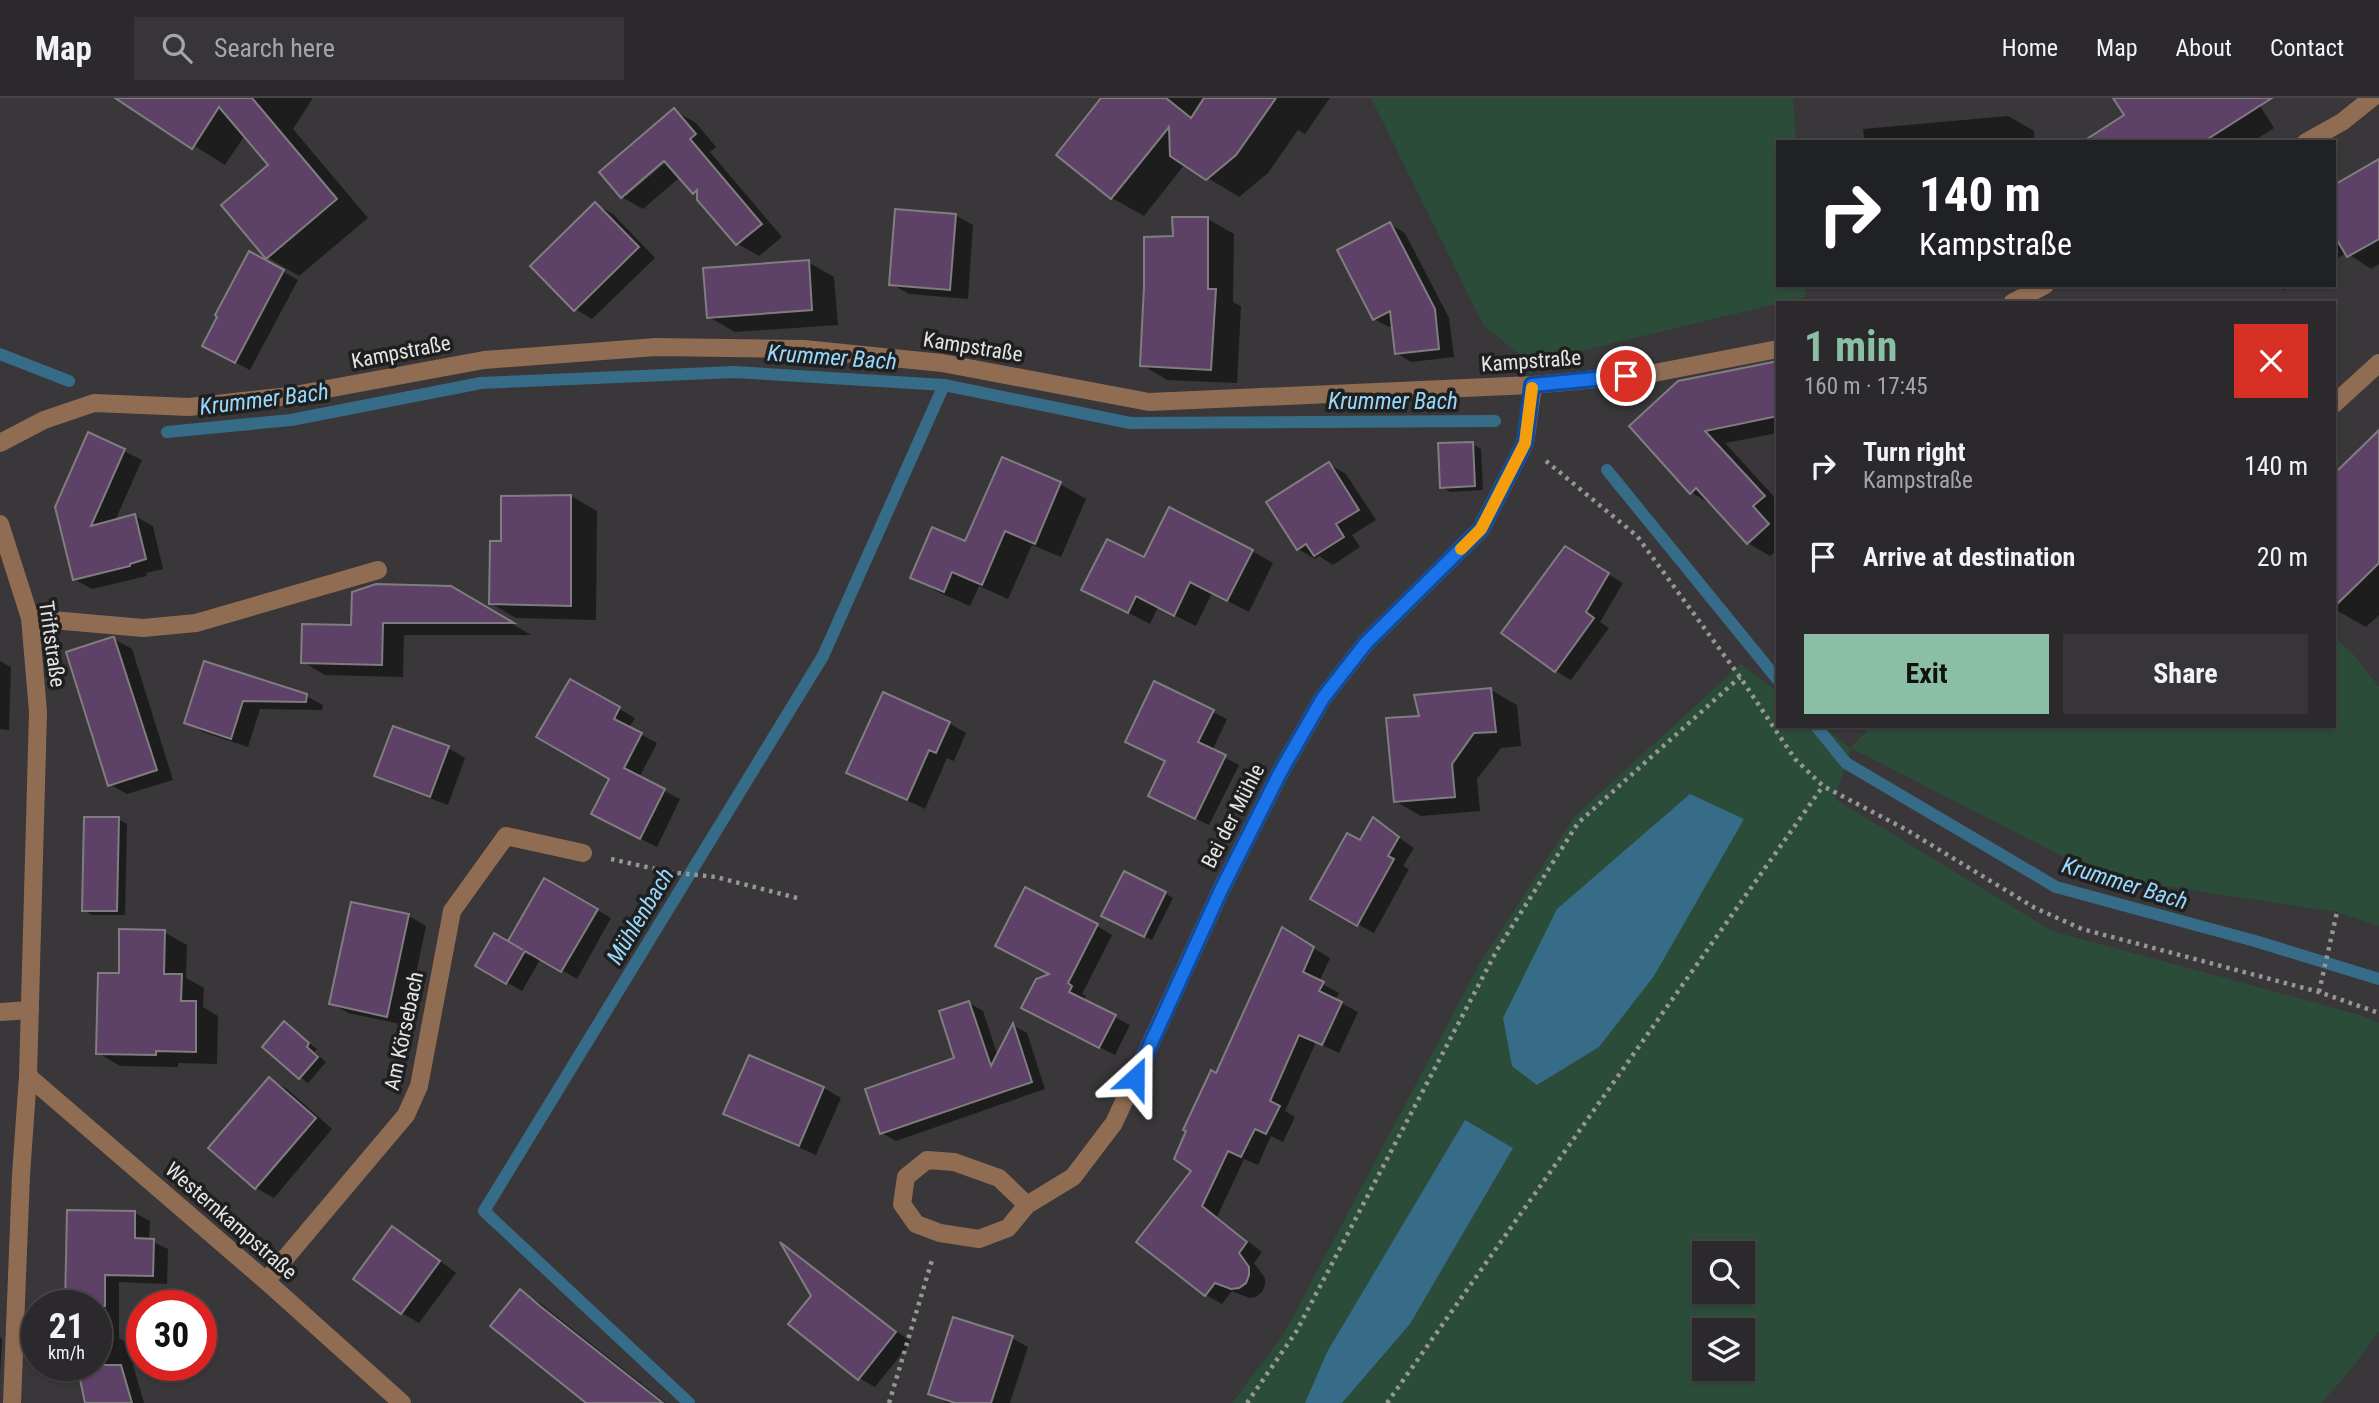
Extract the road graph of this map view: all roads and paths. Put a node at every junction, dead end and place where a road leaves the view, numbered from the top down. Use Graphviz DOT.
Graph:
graph roads {
  1 [pos="2372,98"];
  2 [pos="2310,140"];
  3 [pos="2041,287"];
  4 [pos="2016,301"];
  5 [pos="1776,349"];
  6 [pos="2379,363"];
  7 [pos="1532,385"];
  8 [pos="2336,402"];
  9 [pos="0,443"];
  10 [pos="1525,443"];
  11 [pos="0,524"];
  12 [pos="378,570"];
  13 [pos="30,618"];
  14 [pos="1740,677"];
  15 [pos="1823,786"];
  16 [pos="583,853"];
  17 [pos="801,899"];
  18 [pos="2337,912"];
  19 [pos="2319,992"];
  20 [pos="30,1010"];
  21 [pos="0,1012"];
  22 [pos="2379,1013"];
  23 [pos="28,1076"];
  24 [pos="1027,1205"];
  25 [pos="940,1233"];
  26 [pos="266,1281"];
  27 [pos="12,1403"];
  28 [pos="402,1403"];
  29 [pos="889,1403"];
  30 [pos="1247,1403"];
  31 [pos="1387,1403"];
  1 -- 2 [label="street"];
  3 -- 4 [label="street"];
  5 -- 7 [label="street, Kampstraße"];
  6 -- 8 [label="street"];
  7 -- 9 [label="street, Kampstraße"];
  7 -- 10 [label="street, Bei der Mühle"];
  10 -- 14 [label="path"];
  10 -- 24 [label="street, Bei der Mühle"];
  11 -- 13 [label="street, Triftstraße"];
  12 -- 13 [label="street"];
  13 -- 20 [label="street, Triftstraße"];
  14 -- 15 [label="path"];
  14 -- 30 [label="path"];
  15 -- 19 [label="path"];
  15 -- 31 [label="path"];
  16 -- 17 [label="path"];
  16 -- 26 [label="street, Am Körsebach"];
  18 -- 19 [label="path"];
  19 -- 22 [label="path"];
  20 -- 21 [label="street"];
  20 -- 23 [label="street, Triftstraße"];
  23 -- 26 [label="street, Westernkampstraße"];
  23 -- 27 [label="street, Triftstraße"];
  24 -- 25 [label="street, Bei der Mühle"];
  24 -- 25 [label="street, Bei der Mühle"];
  25 -- 29 [label="path"];
  26 -- 28 [label="street, Westernkampstraße"];
}
